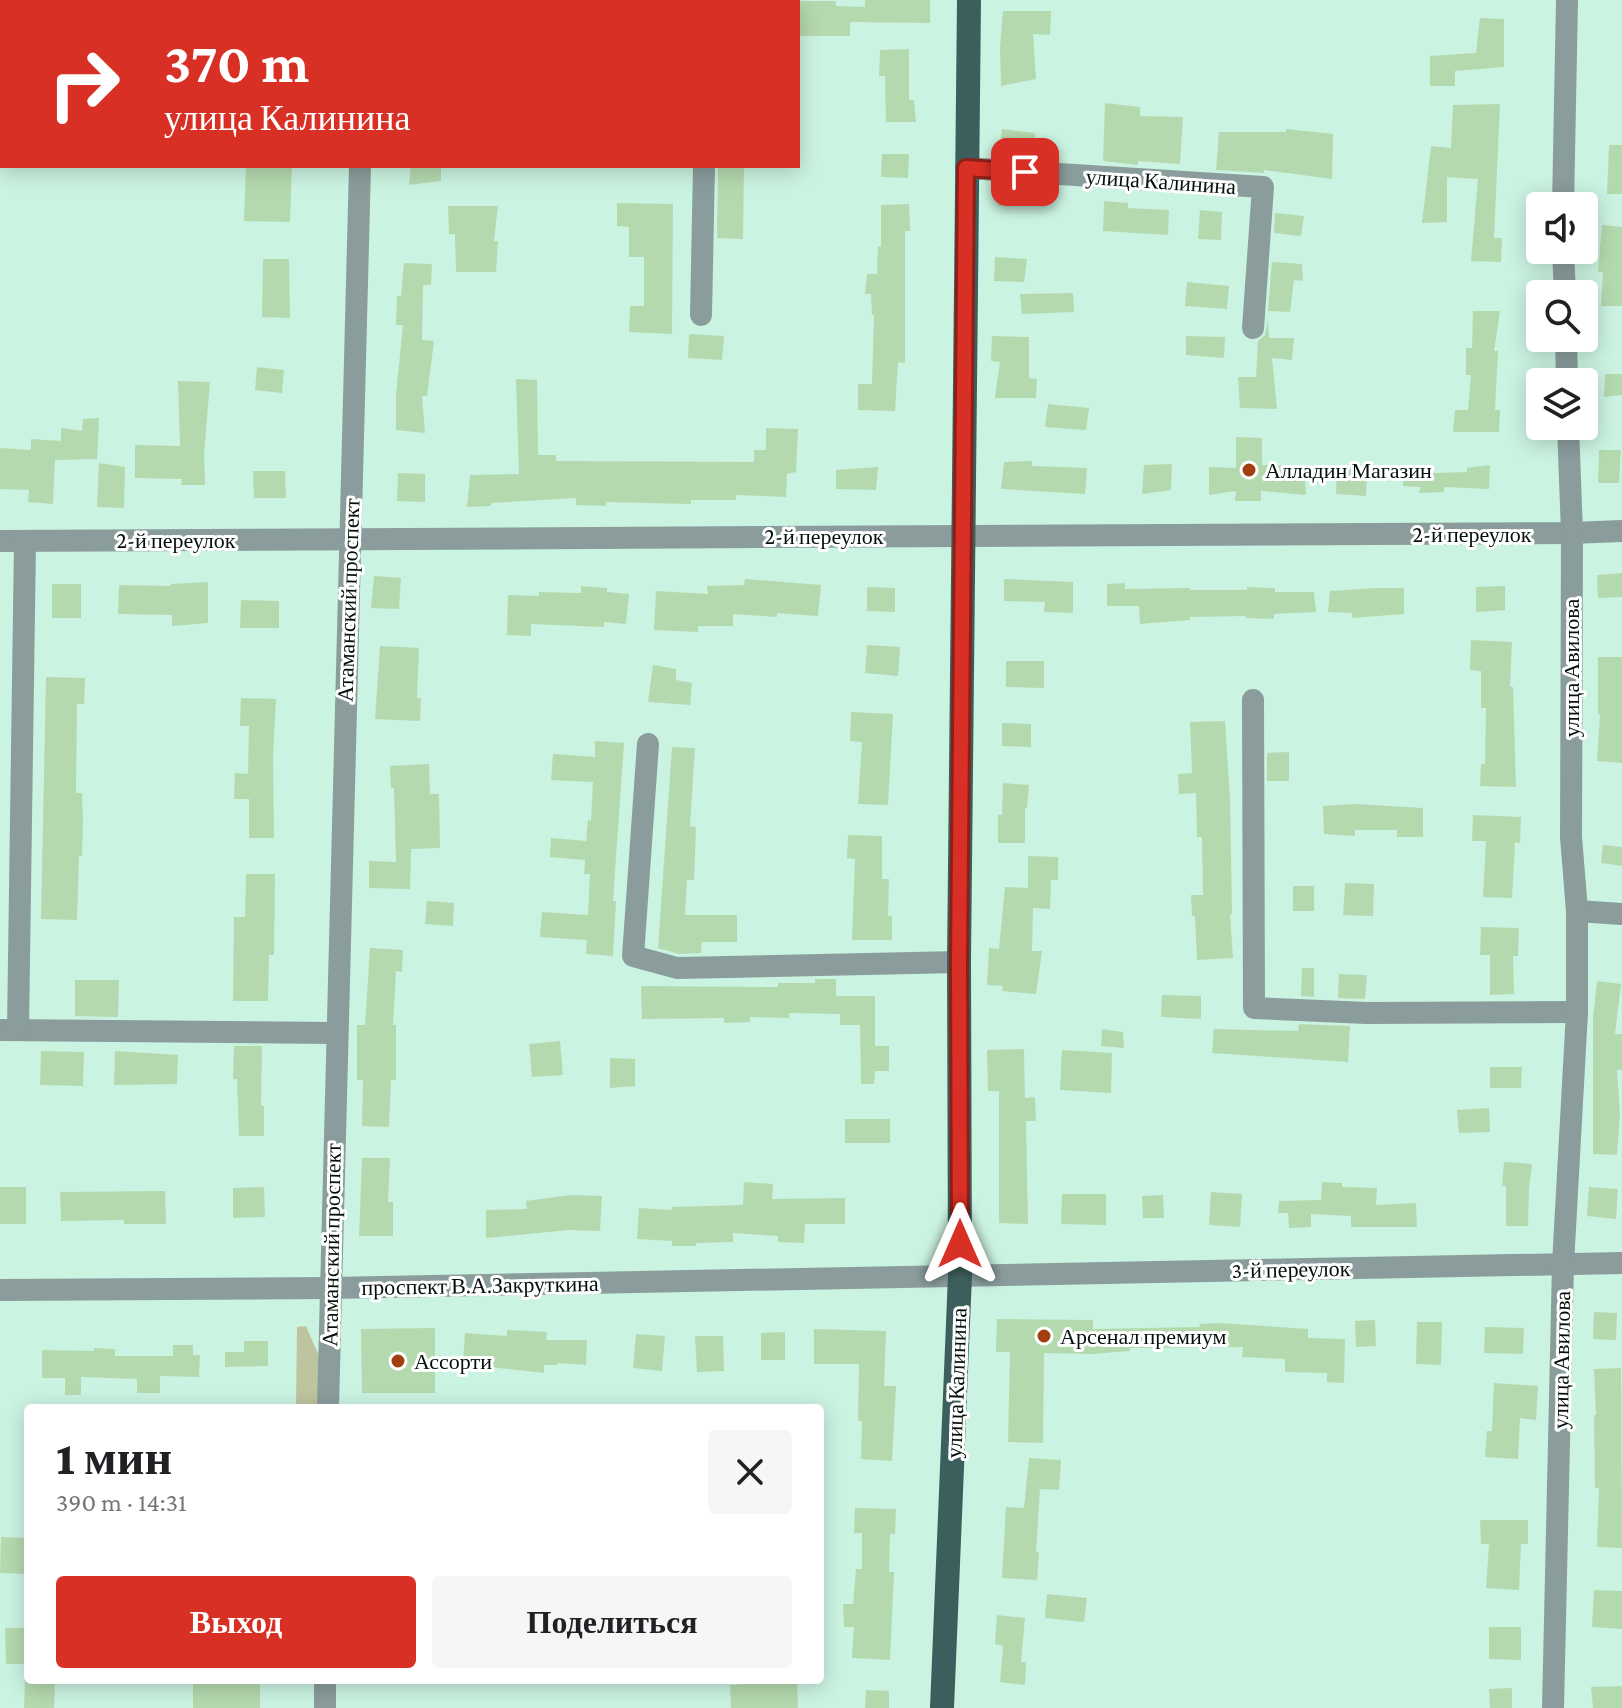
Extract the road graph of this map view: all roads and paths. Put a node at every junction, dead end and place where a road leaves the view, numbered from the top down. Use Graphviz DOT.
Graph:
graph roads {
  1 [pos="969,0"];
  2 [pos="1567,0"];
  3 [pos="360,168"];
  4 [pos="704,168"];
  5 [pos="966,168"];
  6 [pos="1563,192"];
  7 [pos="701,315"];
  8 [pos="1253,328"];
  9 [pos="1569,440"];
  10 [pos="1622,531"];
  11 [pos="1572,533"];
  12 [pos="964,535"];
  13 [pos="349,539"];
  14 [pos="0,541"];
  15 [pos="25,541"];
  16 [pos="1253,700"];
  17 [pos="648,744"];
  18 [pos="1577,911"];
  19 [pos="1622,914"];
  20 [pos="959,962"];
  21 [pos="1577,1012"];
  22 [pos="9,1030"];
  23 [pos="336,1033"];
  24 [pos="1622,1263"];
  25 [pos="1563,1264"];
  26 [pos="960,1275"];
  27 [pos="330,1288"];
  28 [pos="0,1290"];
  29 [pos="328,1404"];
  30 [pos="325,1684"];
  31 [pos="325,1708"];
  32 [pos="942,1708"];
  33 [pos="1553,1708"];
  1 -- 5 [label="main road, улица Калинина"];
  2 -- 6 [label="street"];
  3 -- 13 [label="street, Атаманский проспект"];
  4 -- 7 [label="street"];
  5 -- 8 [label="street, улица Калинина"];
  5 -- 12 [label="main road, улица Калинина"];
  9 -- 11 [label="street, улица Авилова"];
  10 -- 11 [label="street, 2-й переулок"];
  11 -- 12 [label="street, 2-й переулок"];
  11 -- 18 [label="street, улица Авилова"];
  12 -- 13 [label="street, 2-й переулок"];
  12 -- 20 [label="main road, улица Калинина"];
  13 -- 15 [label="street, 2-й переулок"];
  13 -- 23 [label="street, Атаманский проспект"];
  14 -- 15 [label="street, 2-й переулок"];
  15 -- 22 [label="street"];
  16 -- 21 [label="street"];
  17 -- 20 [label="street"];
  18 -- 19 [label="street"];
  18 -- 21 [label="street, улица Авилова"];
  20 -- 26 [label="main road, улица Калинина"];
  21 -- 25 [label="street, улица Авилова"];
  22 -- 23 [label="street"];
  23 -- 27 [label="street, Атаманский проспект"];
  24 -- 25 [label="street, 3-й переулок"];
  25 -- 26 [label="street, 3-й переулок"];
  25 -- 33 [label="street, улица Авилова"];
  26 -- 27 [label="street, проспект В.А.Закруткина"];
  26 -- 32 [label="main road, улица Калинина"];
  27 -- 28 [label="street, проспект В.А.Закруткина"];
  27 -- 29 [label="street, Атаманский проспект"];
  30 -- 31 [label="street"];
}
